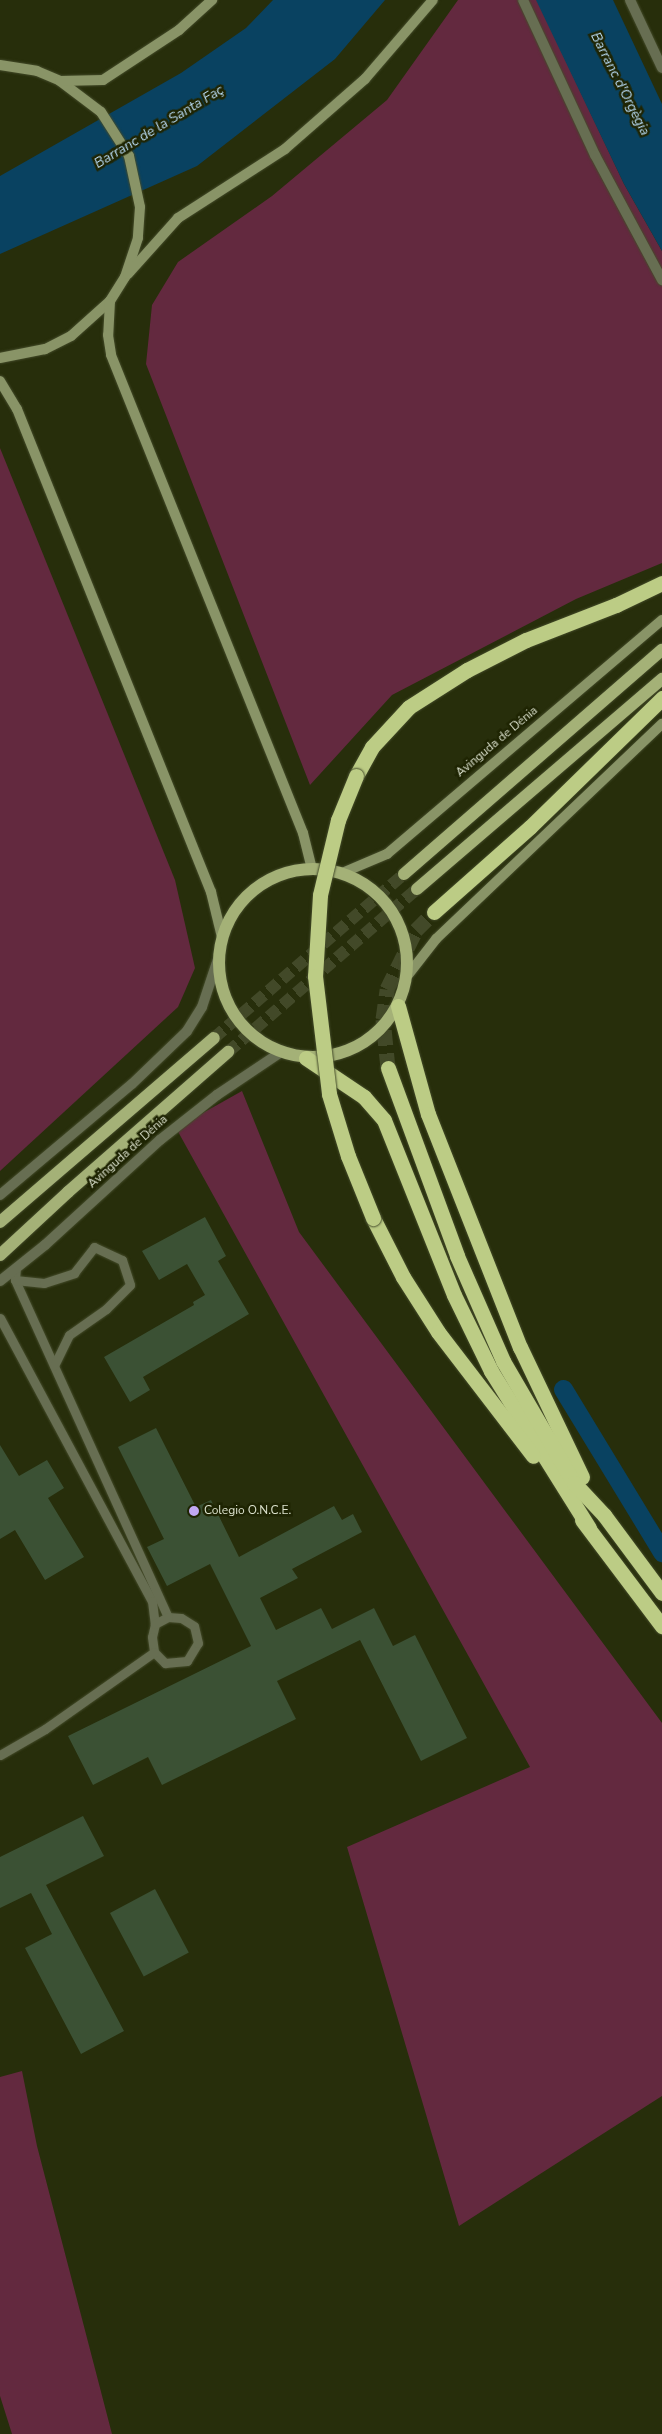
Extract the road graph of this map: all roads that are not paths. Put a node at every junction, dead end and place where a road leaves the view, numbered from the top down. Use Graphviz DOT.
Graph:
graph roads {
  1 [pos="212,0"];
  2 [pos="432,0"];
  3 [pos="523,0"];
  4 [pos="630,0"];
  5 [pos="0,66"];
  6 [pos="662,68"];
  7 [pos="60,81"];
  8 [pos="125,277"];
  9 [pos="662,280"];
  10 [pos="110,301"];
  11 [pos="0,358"];
  12 [pos="0,381"];
  13 [pos="662,583"];
  14 [pos="662,620"];
  15 [pos="662,650"];
  16 [pos="662,680"];
  17 [pos="662,698"];
  18 [pos="662,724"];
  19 [pos="312,868"];
  20 [pos="342,873"];
  21 [pos="404,874"];
  22 [pos="417,889"];
  23 [pos="434,912"];
  24 [pos="222,937"];
  25 [pos="219,956"];
  26 [pos="408,975"];
  27 [pos="398,1006"];
  28 [pos="214,1038"];
  29 [pos="228,1052"];
  30 [pos="281,1052"];
  31 [pos="306,1058"];
  32 [pos="388,1068"];
  33 [pos="0,1195"];
  34 [pos="0,1222"];
  35 [pos="0,1256"];
  36 [pos="16,1268"];
  37 [pos="16,1280"];
  38 [pos="0,1281"];
  39 [pos="0,1318"];
  40 [pos="54,1366"];
  41 [pos="604,1515"];
  42 [pos="589,1528"];
  43 [pos="662,1593"];
  44 [pos="168,1618"];
  45 [pos="155,1624"];
  46 [pos="662,1626"];
  47 [pos="154,1652"];
  48 [pos="0,1755"];
  1 -- 7 [label="main road"];
  2 -- 8 [label="main road"];
  3 -- 9 [label="street"];
  4 -- 6 [label="street"];
  5 -- 7 [label="main road"];
  7 -- 8 [label="main road"];
  8 -- 10 [label="main road"];
  10 -- 11 [label="main road"];
  10 -- 19 [label="main road"];
  12 -- 24 [label="main road"];
  13 -- 42 [label="highway, bridge"];
  14 -- 20 [label="main road, Avinguda de Dénia"];
  15 -- 21 [label="main road"];
  16 -- 22 [label="main road"];
  17 -- 23 [label="highway"];
  18 -- 26 [label="main road"];
  19 -- 20 [label="main road"];
  19 -- 24 [label="main road"];
  20 -- 26 [label="main road"];
  24 -- 25 [label="main road"];
  25 -- 30 [label="main road"];
  25 -- 33 [label="street"];
  26 -- 27 [label="main road"];
  27 -- 31 [label="main road"];
  27 -- 41 [label="highway"];
  28 -- 34 [label="main road"];
  29 -- 35 [label="main road, Avinguda de Dénia"];
  30 -- 31 [label="main road"];
  30 -- 36 [label="street, Avinguda de Dénia"];
  31 -- 42 [label="highway"];
  32 -- 41 [label="highway"];
  36 -- 37 [label="lane"];
  36 -- 38 [label="street, Avinguda de Dénia"];
  37 -- 40 [label="lane"];
  37 -- 40 [label="lane"];
  39 -- 45 [label="lane"];
  40 -- 44 [label="lane"];
  41 -- 43 [label="highway"];
  42 -- 46 [label="highway"];
  44 -- 45 [label="lane"];
  44 -- 47 [label="lane"];
  45 -- 47 [label="lane"];
  47 -- 48 [label="lane"];
}
